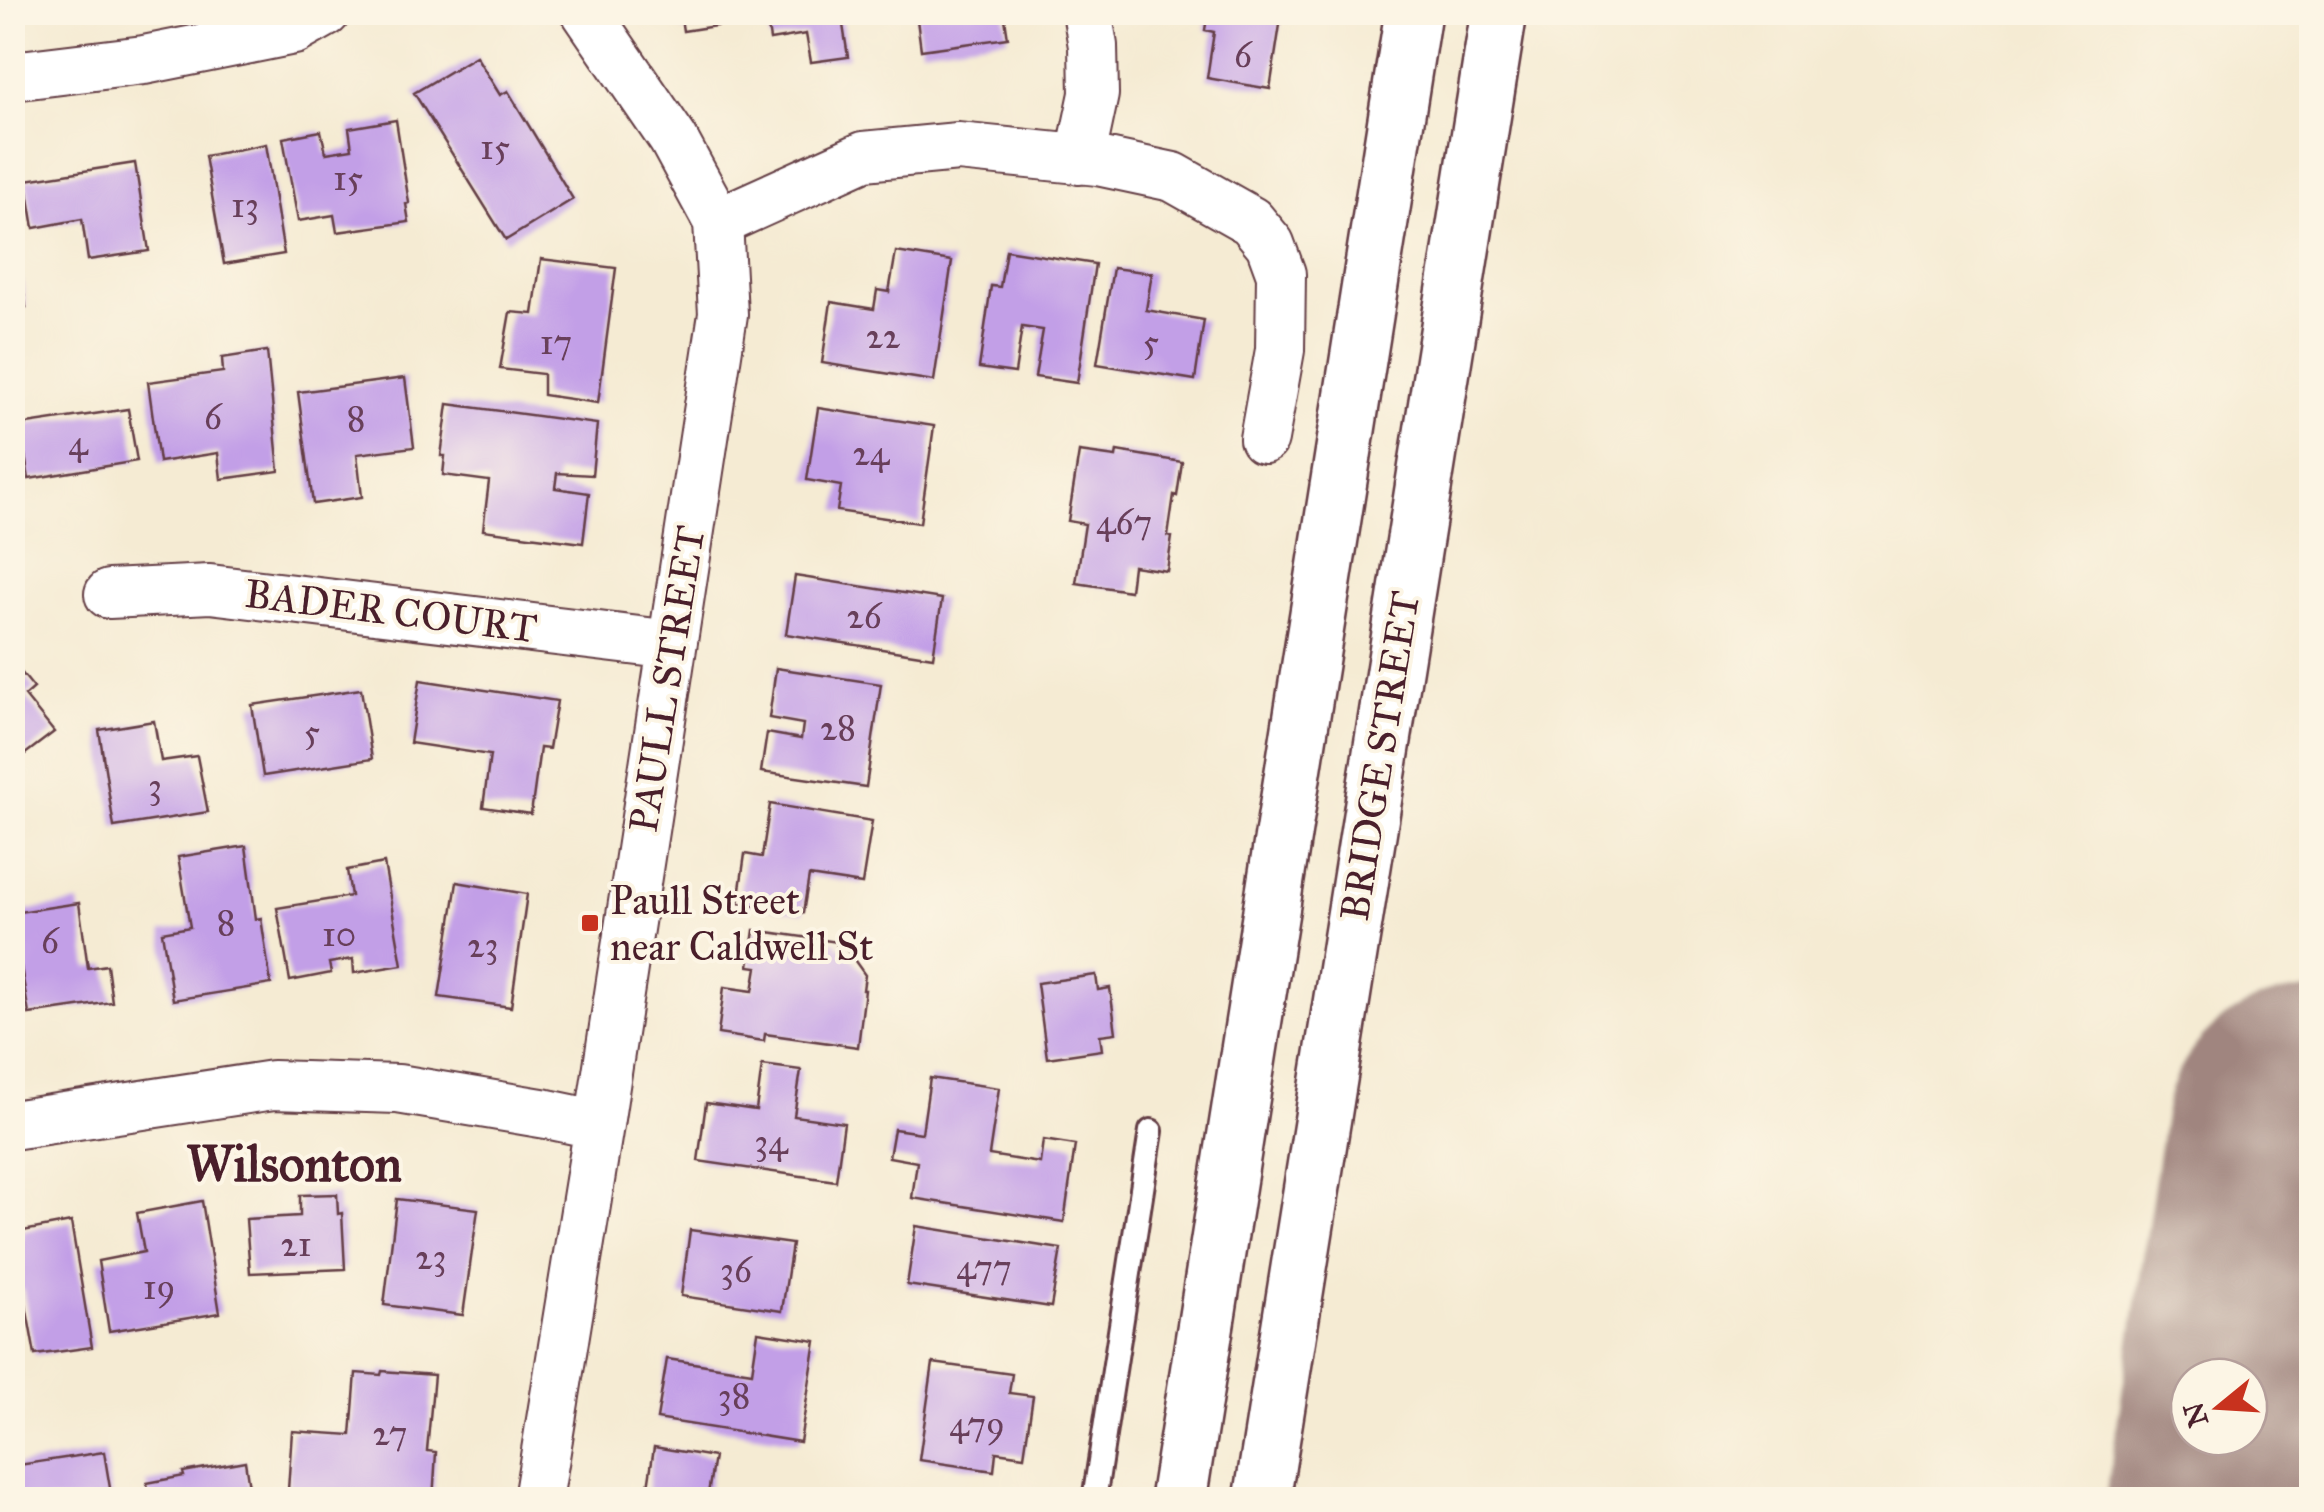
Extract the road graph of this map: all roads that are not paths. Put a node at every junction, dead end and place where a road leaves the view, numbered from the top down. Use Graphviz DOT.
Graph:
graph roads {
  1 [pos="326,12"];
  2 [pos="586,12"];
  3 [pos="1087,12"];
  4 [pos="1413,12"];
  5 [pos="1499,12"];
  6 [pos="12,76"];
  7 [pos="1080,160"];
  8 [pos="718,222"];
  9 [pos="1264,439"];
  10 [pos="109,594"];
  11 [pos="672,645"];
  12 [pos="1260,981"];
  13 [pos="1342,992"];
  14 [pos="599,1125"];
  15 [pos="12,1126"];
  16 [pos="1151,1132"];
  17 [pos="538,1500"];
  18 [pos="1094,1500"];
  19 [pos="1178,1500"];
  20 [pos="1262,1500"];
  1 -- 6 [label="street"];
  2 -- 8 [label="street, PAULL STREET"];
  3 -- 7 [label="street"];
  4 -- 12 [label="highway, BRIDGE STREET"];
  5 -- 13 [label="highway, BRIDGE STREET"];
  7 -- 8 [label="street"];
  7 -- 9 [label="street"];
  8 -- 11 [label="street, PAULL STREET"];
  10 -- 11 [label="street, BADER COURT"];
  11 -- 14 [label="street, PAULL STREET"];
  12 -- 13 [label="highway"];
  12 -- 19 [label="highway, BRIDGE STREET"];
  13 -- 20 [label="highway, BRIDGE STREET"];
  14 -- 15 [label="street"];
  14 -- 17 [label="street, PAULL STREET"];
  16 -- 18 [label="lane"];
}
